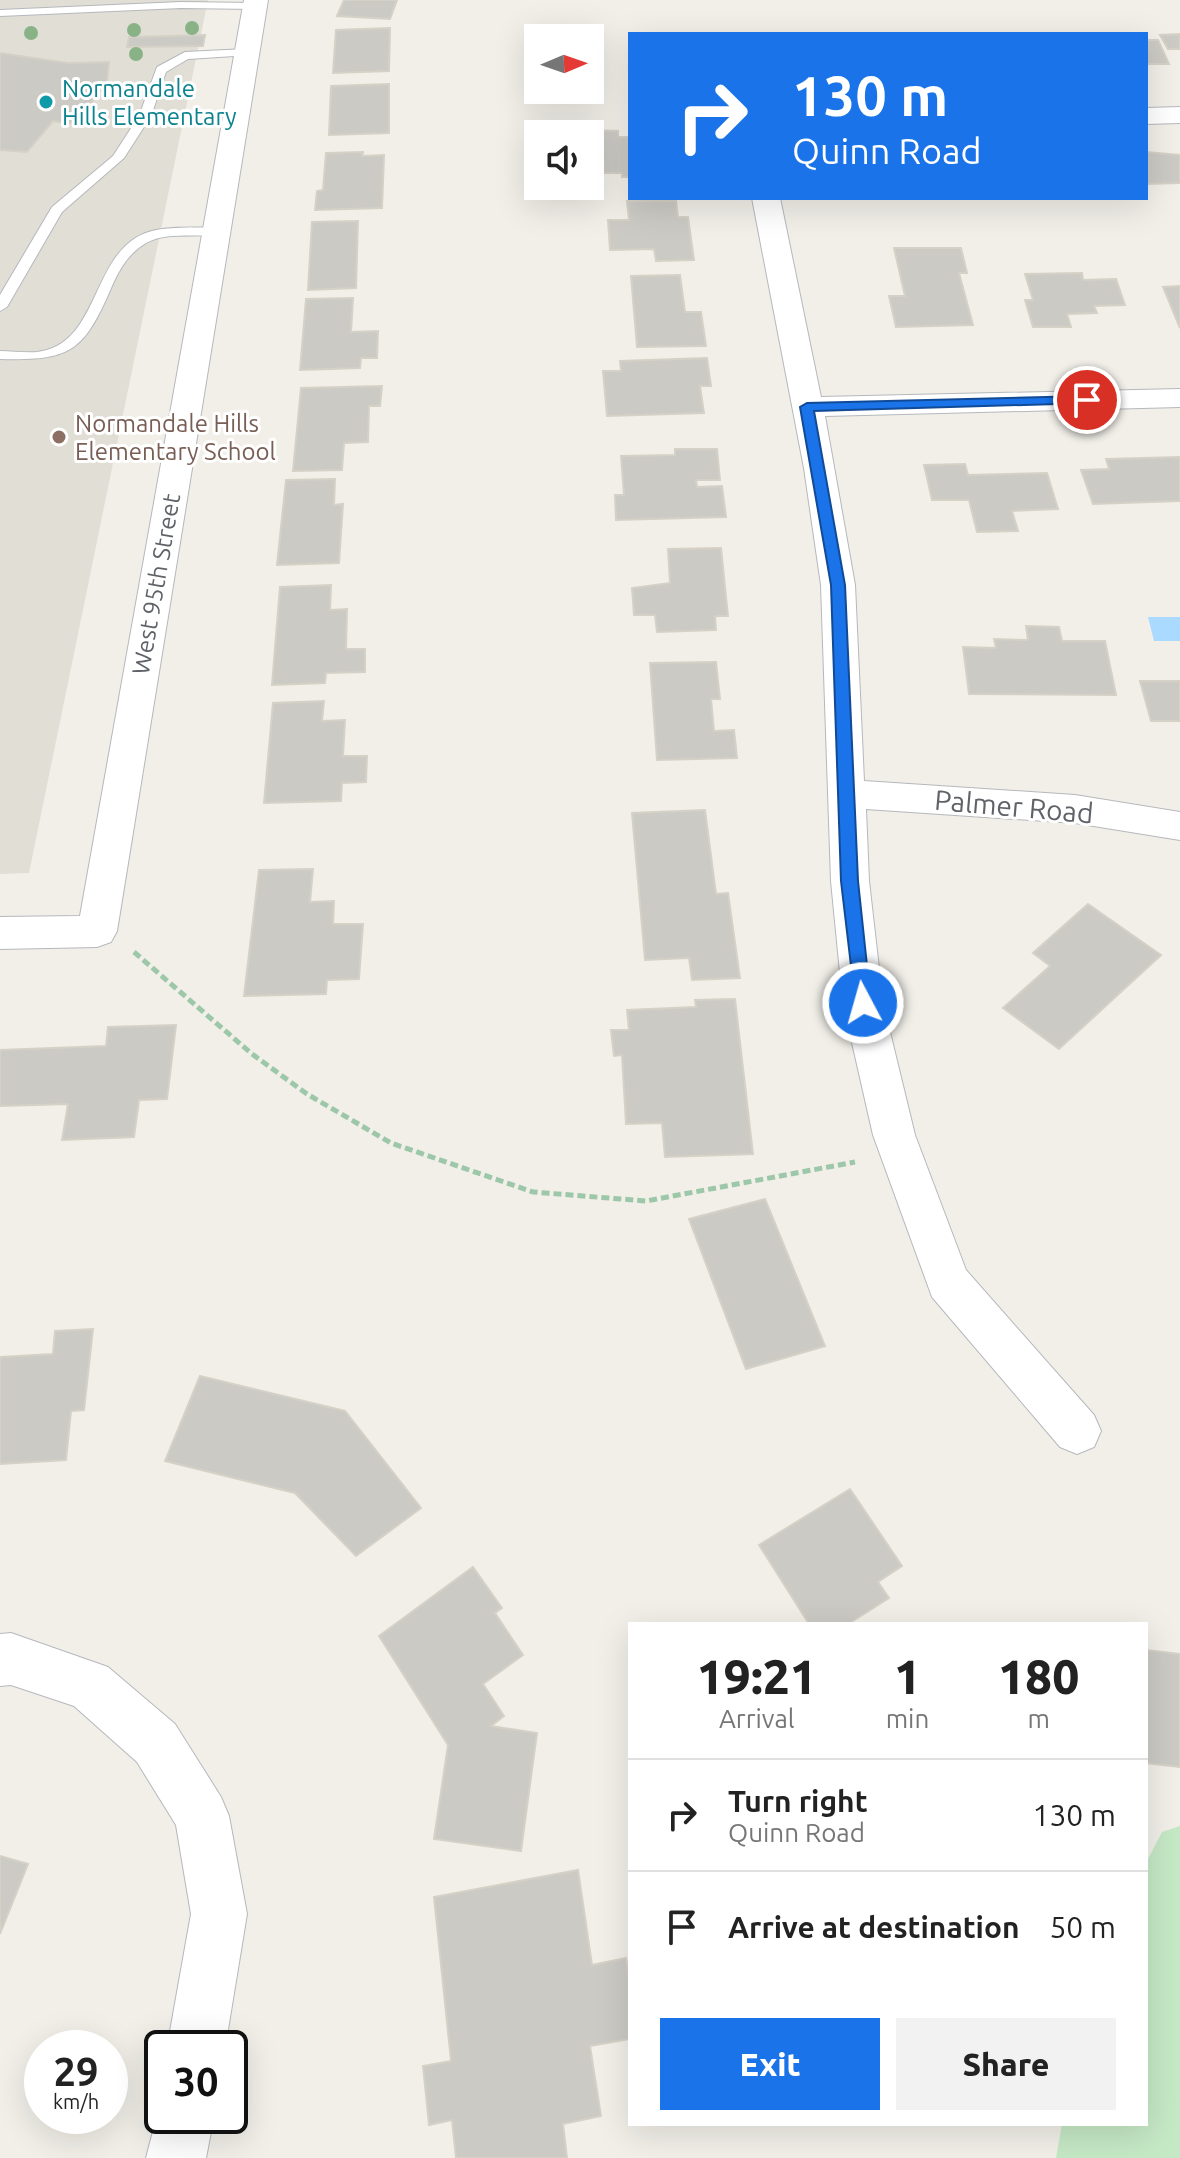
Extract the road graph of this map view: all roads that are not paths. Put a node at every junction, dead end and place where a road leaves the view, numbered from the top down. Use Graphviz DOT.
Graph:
graph roads {
  1 [pos="180,2"];
  2 [pos="255,3"];
  3 [pos="0,13"];
  4 [pos="246,53"];
  5 [pos="1180,115"];
  6 [pos="1148,116"];
  7 [pos="766,200"];
  8 [pos="216,231"];
  9 [pos="5,290"];
  10 [pos="0,307"];
  11 [pos="0,355"];
  12 [pos="1180,398"];
  13 [pos="807,407"];
  14 [pos="847,794"];
  15 [pos="1180,826"];
  16 [pos="0,933"];
  17 [pos="1077,1431"];
  18 [pos="0,1660"];
  19 [pos="199,2030"];
  20 [pos="181,2134"];
  21 [pos="176,2158"];
  1 -- 2 [label="lane"];
  1 -- 3 [label="lane"];
  2 -- 4 [label="street, West 95th Street"];
  4 -- 8 [label="street, West 95th Street"];
  4 -- 9 [label="lane"];
  5 -- 6 [label="street"];
  7 -- 13 [label="street"];
  8 -- 11 [label="lane"];
  8 -- 16 [label="street, West 95th Street"];
  9 -- 10 [label="lane"];
  12 -- 13 [label="street"];
  13 -- 14 [label="street"];
  14 -- 15 [label="street, Palmer Road"];
  14 -- 17 [label="street"];
  18 -- 19 [label="street"];
  20 -- 21 [label="street"];
}
